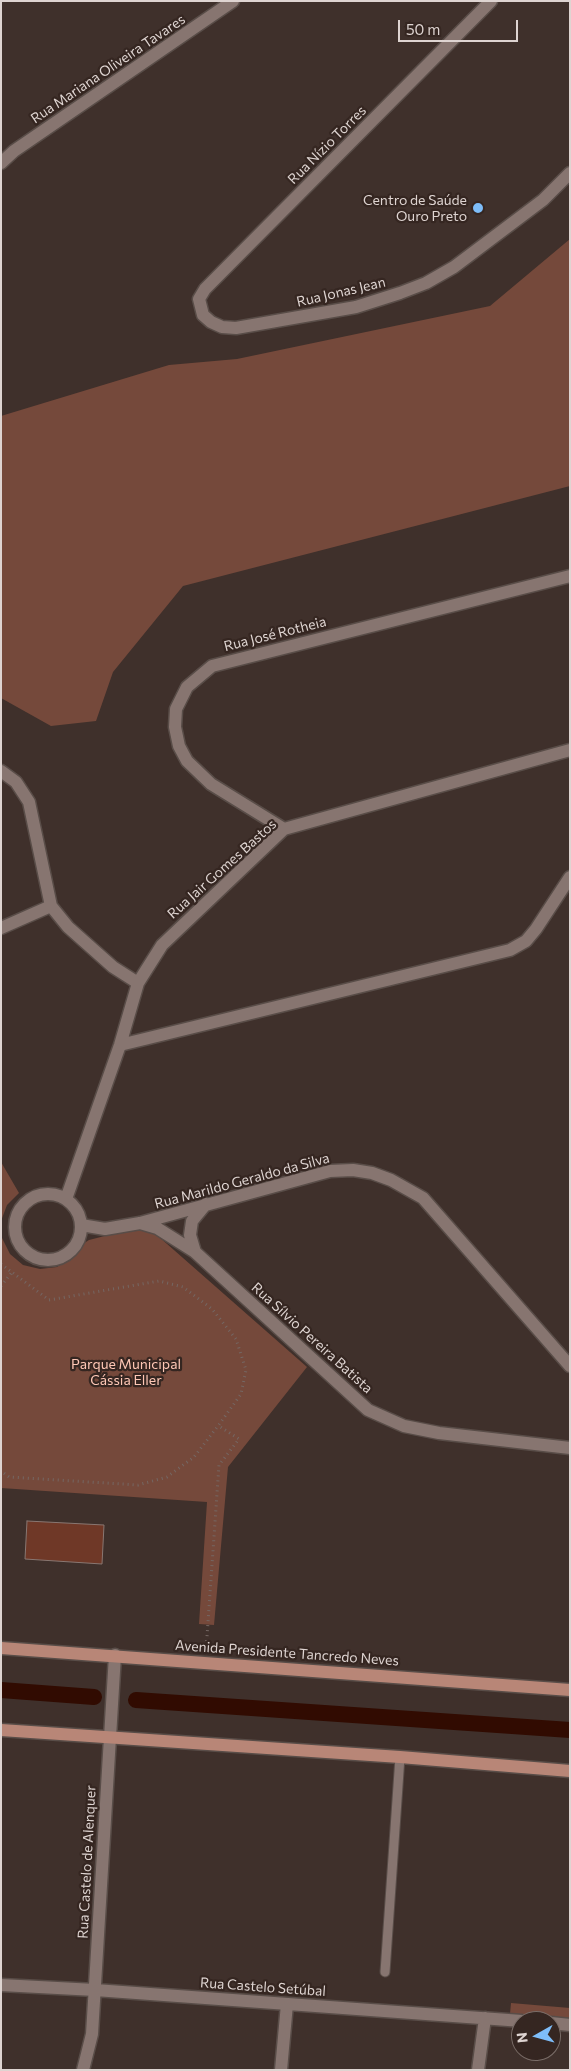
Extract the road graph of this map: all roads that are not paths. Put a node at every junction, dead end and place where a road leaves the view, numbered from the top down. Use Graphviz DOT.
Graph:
graph roads {
  1 [pos="233,1"];
  2 [pos="491,1"];
  3 [pos="1,163"];
  4 [pos="570,173"];
  5 [pos="203,315"];
  6 [pos="570,576"];
  7 [pos="570,750"];
  8 [pos="1,771"];
  9 [pos="284,829"];
  10 [pos="570,877"];
  11 [pos="51,906"];
  12 [pos="1,928"];
  13 [pos="138,983"];
  14 [pos="120,1045"];
  15 [pos="66,1199"];
  16 [pos="206,1204"];
  17 [pos="140,1223"];
  18 [pos="81,1225"];
  19 [pos="194,1252"];
  20 [pos="570,1366"];
  21 [pos="570,1448"];
  22 [pos="1,1648"];
  23 [pos="115,1655"];
  24 [pos="570,1690"];
  25 [pos="1,1730"];
  26 [pos="109,1739"];
  27 [pos="400,1757"];
  28 [pos="570,1771"];
  29 [pos="385,1972"];
  30 [pos="1,1986"];
  31 [pos="95,1990"];
  32 [pos="287,2004"];
  33 [pos="485,2018"];
  34 [pos="511,2020"];
  35 [pos="83,2070"];
  36 [pos="281,2070"];
  37 [pos="478,2070"];
  1 -- 3 [label="street, Rua Mariana Oliveira Tavares"];
  2 -- 5 [label="street, Rua Nízio Torres"];
  4 -- 5 [label="street, Rua Jonas Jean"];
  6 -- 9 [label="street, Rua José Rotheia"];
  7 -- 9 [label="street, Rua Jair Gomes Bastos"];
  8 -- 11 [label="street"];
  9 -- 13 [label="street, Rua Jair Gomes Bastos"];
  10 -- 14 [label="street"];
  11 -- 12 [label="street"];
  11 -- 13 [label="street"];
  13 -- 14 [label="street, Rua Jair Gomes Bastos"];
  14 -- 15 [label="street, Rua Jair Gomes Bastos"];
  15 -- 18 [label="street"];
  15 -- 18 [label="street"];
  16 -- 17 [label="street, Rua Marildo Geraldo da Silva"];
  16 -- 19 [label="street"];
  16 -- 20 [label="street, Rua Marildo Geraldo da Silva"];
  17 -- 18 [label="street, Rua Marildo Geraldo da Silva"];
  17 -- 19 [label="street, Rua Sílvio Pereira Batista"];
  19 -- 21 [label="street, Rua Sílvio Pereira Batista"];
  22 -- 23 [label="main road, Avenida Presidente Tancredo Neves"];
  23 -- 24 [label="main road, Avenida Presidente Tancredo Neves"];
  23 -- 26 [label="street, Rua Castelo de Alenquer"];
  25 -- 26 [label="main road"];
  26 -- 27 [label="main road"];
  26 -- 31 [label="street, Rua Castelo de Alenquer"];
  27 -- 28 [label="main road"];
  27 -- 29 [label="lane"];
  30 -- 31 [label="street, Rua Castelo Setúbal"];
  31 -- 32 [label="street, Rua Castelo Setúbal"];
  31 -- 35 [label="street, Rua Castelo de Alenquer"];
  32 -- 33 [label="street, Rua Castelo Setúbal"];
  32 -- 36 [label="street"];
  33 -- 34 [label="street, Rua Castelo Setúbal"];
  33 -- 37 [label="street"];
}
